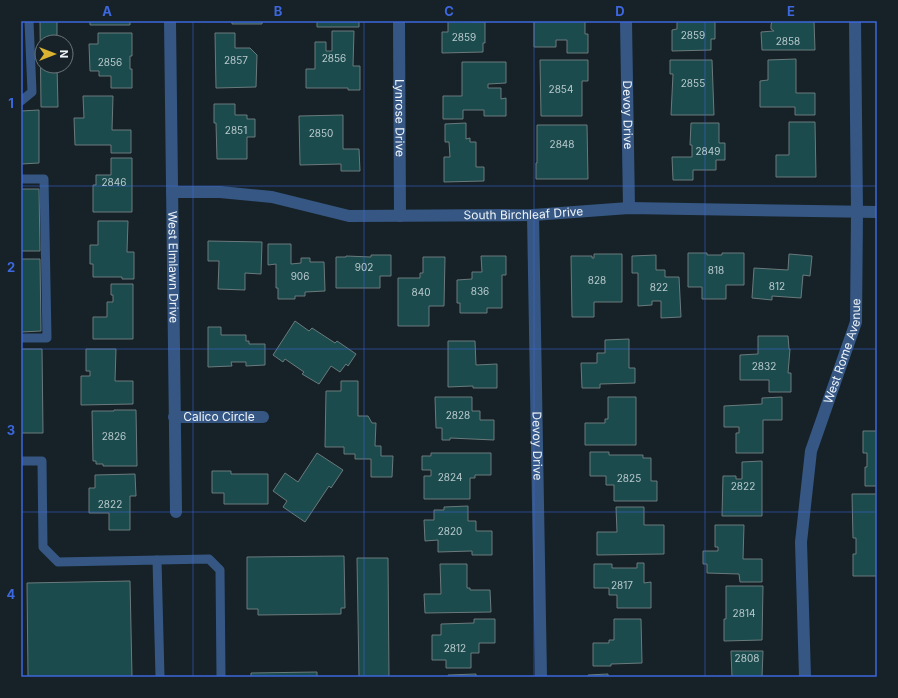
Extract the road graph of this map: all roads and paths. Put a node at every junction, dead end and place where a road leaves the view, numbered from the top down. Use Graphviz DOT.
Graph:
graph roads {
  1 [pos="29,21"];
  2 [pos="170,21"];
  3 [pos="399,21"];
  4 [pos="626,21"];
  5 [pos="855,21"];
  6 [pos="21,101"];
  7 [pos="21,179"];
  8 [pos="172,192"];
  9 [pos="629,208"];
  10 [pos="857,212"];
  11 [pos="877,212"];
  12 [pos="533,215"];
  13 [pos="400,216"];
  14 [pos="21,338"];
  15 [pos="263,417"];
  16 [pos="174,418"];
  17 [pos="21,461"];
  18 [pos="176,512"];
  19 [pos="157,560"];
  20 [pos="160,677"];
  21 [pos="221,677"];
  22 [pos="541,677"];
  23 [pos="805,677"];
  1 -- 6 [label="lane"];
  2 -- 8 [label="street, West Elmlawn Drive"];
  3 -- 13 [label="street, Lynrose Drive"];
  4 -- 9 [label="street, Devoy Drive"];
  5 -- 10 [label="street, West Rome Avenue"];
  7 -- 14 [label="lane"];
  8 -- 13 [label="street, South Birchleaf Drive"];
  8 -- 16 [label="street, West Elmlawn Drive"];
  9 -- 10 [label="street, South Birchleaf Drive"];
  9 -- 12 [label="street, South Birchleaf Drive"];
  10 -- 11 [label="street, South Birchleaf Drive"];
  10 -- 23 [label="street, West Rome Avenue"];
  12 -- 13 [label="street, South Birchleaf Drive"];
  12 -- 22 [label="street, Devoy Drive"];
  15 -- 16 [label="street, Calico Circle"];
  16 -- 18 [label="street, West Elmlawn Drive"];
  17 -- 19 [label="lane"];
  19 -- 20 [label="lane"];
  19 -- 21 [label="lane"];
}
